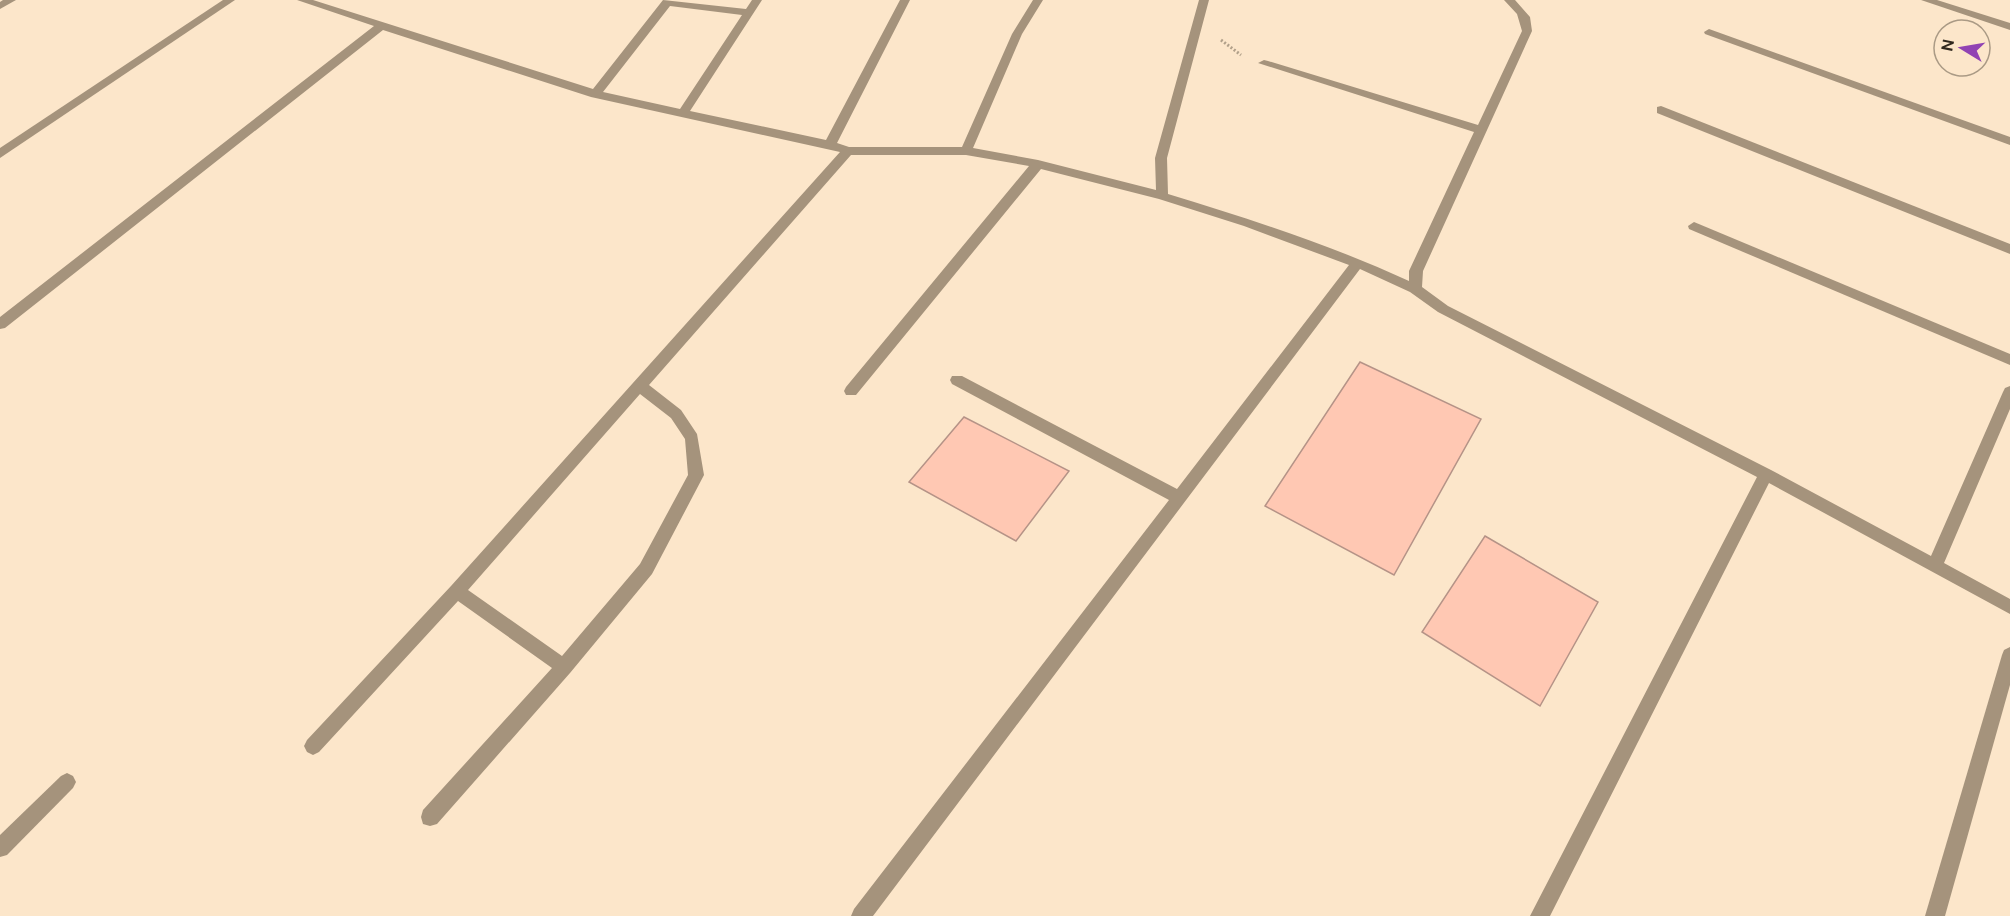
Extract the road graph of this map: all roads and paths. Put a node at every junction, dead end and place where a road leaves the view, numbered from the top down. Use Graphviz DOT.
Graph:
graph roads {
  1 [pos="10,0"];
  2 [pos="230,0"];
  3 [pos="302,0"];
  4 [pos="757,0"];
  5 [pos="905,0"];
  6 [pos="1038,0"];
  7 [pos="1204,0"];
  8 [pos="1509,0"];
  9 [pos="1926,0"];
  10 [pos="668,1"];
  11 [pos="0,6"];
  12 [pos="749,13"];
  13 [pos="1200,22"];
  14 [pos="381,26"];
  15 [pos="2010,27"];
  16 [pos="1709,32"];
  17 [pos="1264,63"];
  18 [pos="594,94"];
  19 [pos="1661,110"];
  20 [pos="683,113"];
  21 [pos="1481,130"];
  22 [pos="2010,141"];
  23 [pos="830,145"];
  24 [pos="848,151"];
  25 [pos="966,151"];
  26 [pos="0,153"];
  27 [pos="1038,164"];
  28 [pos="1162,196"];
  29 [pos="1694,226"];
  30 [pos="2010,249"];
  31 [pos="1358,263"];
  32 [pos="1415,290"];
  33 [pos="0,324"];
  34 [pos="2010,360"];
  35 [pos="957,380"];
  36 [pos="640,386"];
  37 [pos="851,390"];
  38 [pos="2010,392"];
  39 [pos="1766,474"];
  40 [pos="1179,498"];
  41 [pos="1935,565"];
  42 [pos="457,591"];
  43 [pos="2010,607"];
  44 [pos="2010,655"];
  45 [pos="564,667"];
  46 [pos="313,746"];
  47 [pos="67,782"];
  48 [pos="430,817"];
  49 [pos="0,848"];
  50 [pos="861,916"];
  51 [pos="1540,916"];
  52 [pos="1935,916"];
  1 -- 11 [label="street"];
  2 -- 26 [label="street"];
  3 -- 14 [label="street"];
  4 -- 12 [label="street"];
  5 -- 23 [label="street"];
  6 -- 25 [label="street"];
  7 -- 13 [label="street"];
  8 -- 21 [label="street"];
  9 -- 15 [label="street"];
  10 -- 12 [label="street"];
  10 -- 18 [label="street"];
  12 -- 20 [label="street"];
  13 -- 17 [label="path"];
  13 -- 28 [label="street"];
  14 -- 18 [label="street"];
  14 -- 33 [label="street"];
  16 -- 22 [label="street"];
  17 -- 21 [label="street"];
  18 -- 20 [label="street"];
  19 -- 30 [label="street"];
  20 -- 23 [label="street"];
  21 -- 32 [label="street"];
  23 -- 24 [label="street"];
  24 -- 25 [label="street"];
  24 -- 36 [label="street"];
  25 -- 27 [label="street"];
  27 -- 28 [label="street"];
  27 -- 37 [label="street"];
  28 -- 31 [label="street"];
  29 -- 34 [label="street"];
  31 -- 32 [label="street"];
  31 -- 40 [label="street"];
  32 -- 39 [label="street"];
  35 -- 40 [label="street"];
  36 -- 42 [label="street"];
  36 -- 45 [label="street"];
  38 -- 41 [label="street"];
  39 -- 41 [label="street"];
  39 -- 51 [label="street"];
  40 -- 50 [label="street"];
  41 -- 43 [label="street"];
  42 -- 45 [label="street"];
  42 -- 46 [label="street"];
  44 -- 52 [label="street"];
  45 -- 48 [label="street"];
  47 -- 49 [label="street"];
}
